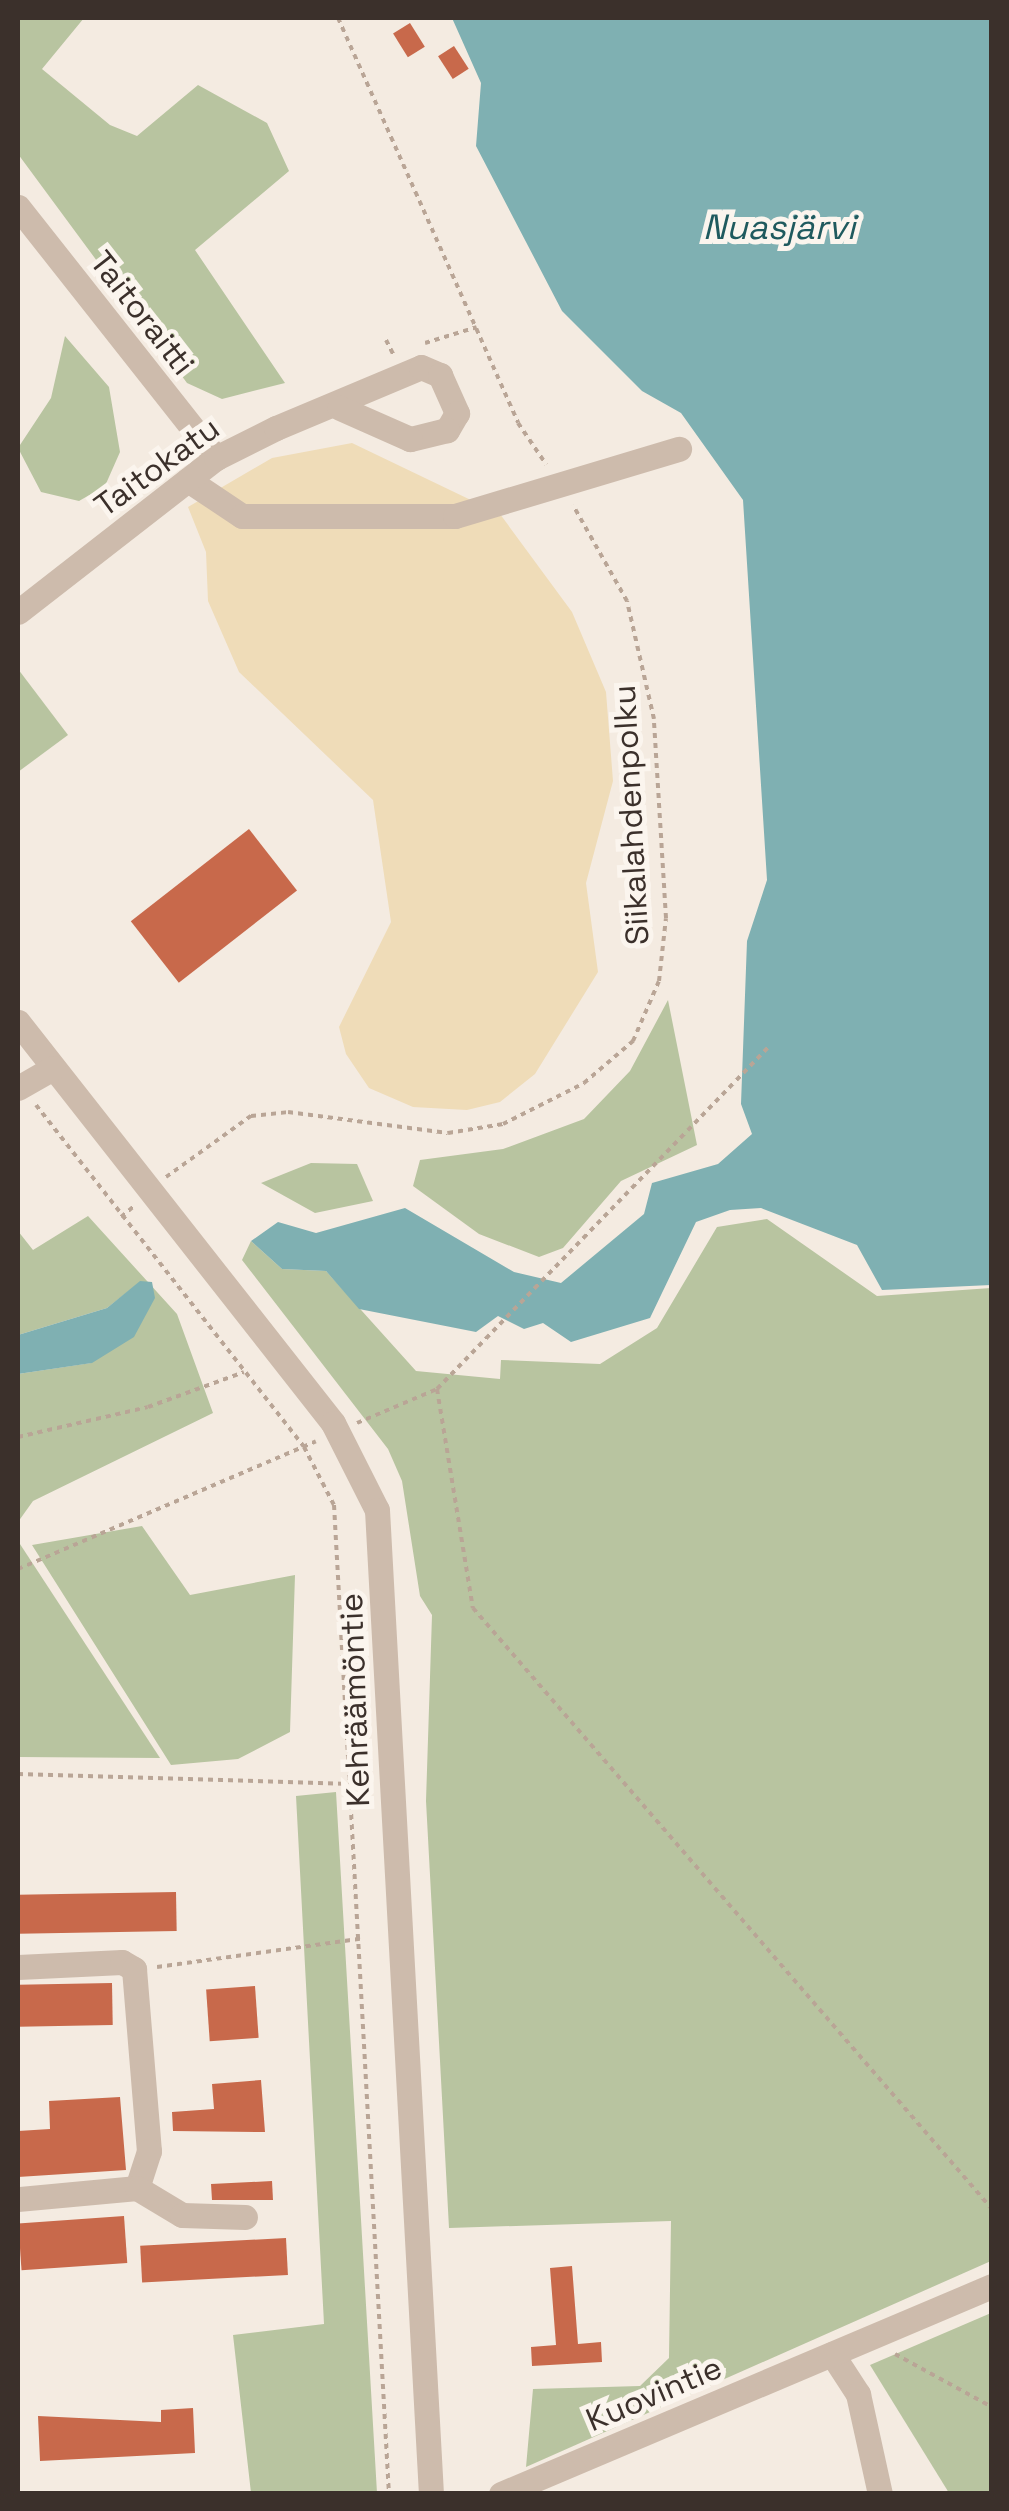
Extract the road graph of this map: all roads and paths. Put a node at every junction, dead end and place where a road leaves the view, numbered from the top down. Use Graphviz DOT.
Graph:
graph roads {
  1 [pos="338,18"];
  2 [pos="18,207"];
  3 [pos="340,408"];
  4 [pos="679,448"];
  5 [pos="216,458"];
  6 [pos="188,480"];
  7 [pos="560,485"];
  8 [pos="18,612"];
  9 [pos="18,1022"];
  10 [pos="768,1047"];
  11 [pos="53,1068"];
  12 [pos="19,1086"];
  13 [pos="150,1192"];
  14 [pos="121,1217"];
  15 [pos="244,1372"];
  16 [pos="438,1389"];
  17 [pos="338,1432"];
  18 [pos="18,1436"];
  19 [pos="304,1446"];
  20 [pos="18,1570"];
  21 [pos="18,1774"];
  22 [pos="351,1784"];
  23 [pos="360,1939"];
  24 [pos="18,1967"];
  25 [pos="134,1969"];
  26 [pos="137,2188"];
  27 [pos="18,2199"];
  28 [pos="992,2209"];
  29 [pos="245,2217"];
  30 [pos="992,2286"];
  31 [pos="874,2336"];
  32 [pos="832,2354"];
  33 [pos="992,2407"];
  34 [pos="389,2494"];
  35 [pos="431,2494"];
  36 [pos="501,2494"];
  37 [pos="880,2494"];
  1 -- 7 [label="path, Siikalahdenpolku"];
  2 -- 5 [label="street, Taitoraitti"];
  3 -- 3 [label="street, Taitokatu"];
  3 -- 5 [label="street, Taitokatu"];
  4 -- 7 [label="street"];
  5 -- 6 [label="street, Taitokatu"];
  6 -- 7 [label="street"];
  6 -- 8 [label="street, Taitokatu"];
  7 -- 13 [label="path, Siikalahdenpolku"];
  9 -- 11 [label="street, Kehräämöntie"];
  10 -- 16 [label="path"];
  11 -- 12 [label="street"];
  11 -- 13 [label="street, Kehräämöntie"];
  12 -- 14 [label="path"];
  13 -- 14 [label="path, Siikalahdenpolku"];
  13 -- 17 [label="street, Kehräämöntie"];
  14 -- 15 [label="path"];
  15 -- 18 [label="path"];
  15 -- 19 [label="path"];
  16 -- 17 [label="path"];
  16 -- 28 [label="path"];
  17 -- 19 [label="path"];
  17 -- 35 [label="street, Kehräämöntie"];
  19 -- 20 [label="path"];
  19 -- 22 [label="path"];
  21 -- 22 [label="path"];
  22 -- 23 [label="path"];
  23 -- 25 [label="path"];
  23 -- 34 [label="path"];
  24 -- 25 [label="street"];
  25 -- 26 [label="street"];
  26 -- 27 [label="street"];
  26 -- 29 [label="street"];
  30 -- 31 [label="street, Kuovintie"];
  31 -- 32 [label="street, Kuovintie"];
  31 -- 33 [label="path"];
  32 -- 36 [label="street, Kuovintie"];
  32 -- 37 [label="street"];
}
